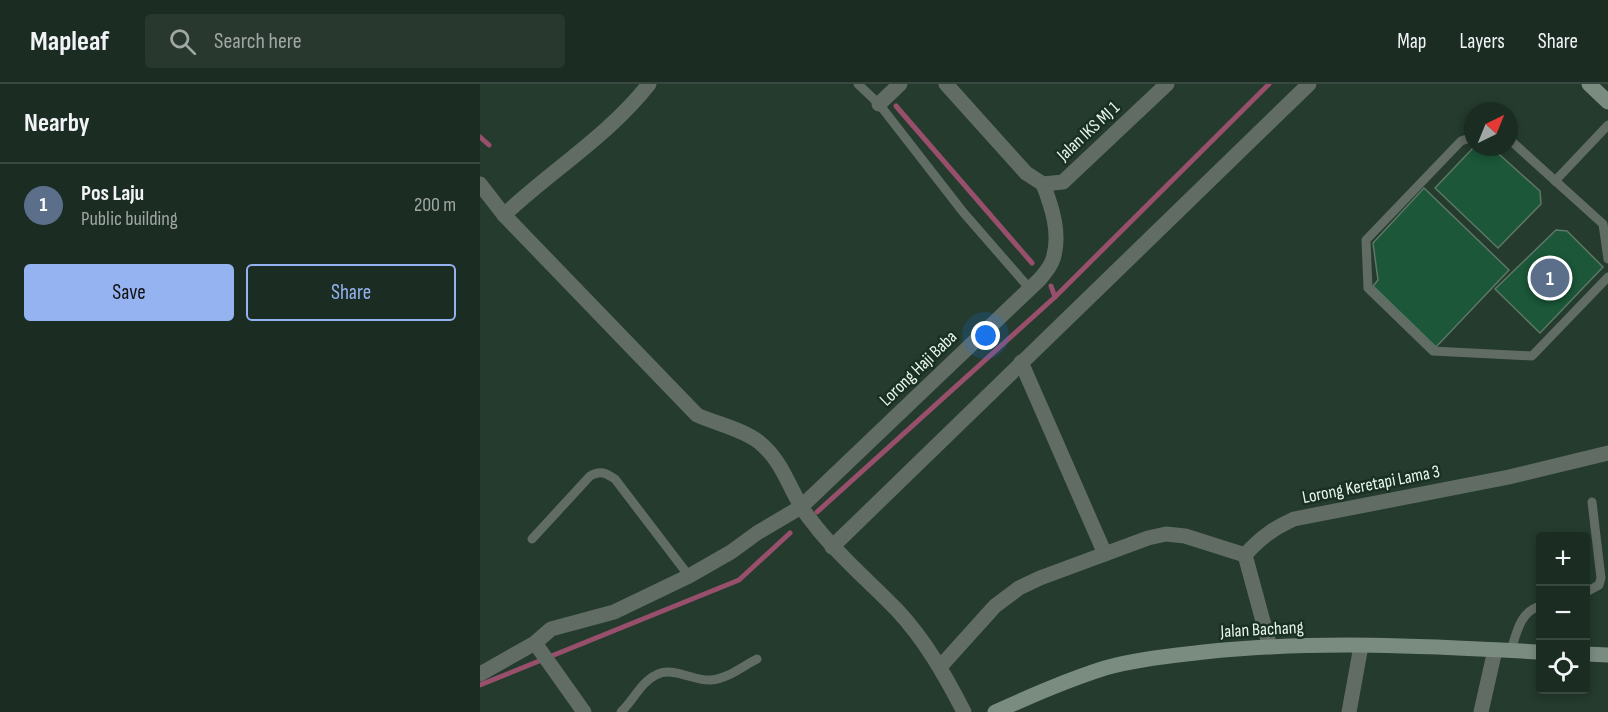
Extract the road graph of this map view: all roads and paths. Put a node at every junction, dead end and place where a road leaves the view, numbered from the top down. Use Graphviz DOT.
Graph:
graph roads {
  1 [pos="649,84"];
  2 [pos="858,84"];
  3 [pos="900,84"];
  4 [pos="946,84"];
  5 [pos="1167,84"];
  6 [pos="1309,84"];
  7 [pos="1589,84"];
  8 [pos="1608,102"];
  9 [pos="879,104"];
  10 [pos="1608,124"];
  11 [pos="1464,140"];
  12 [pos="1518,147"];
  13 [pos="1555,181"];
  14 [pos="480,184"];
  15 [pos="1043,184"];
  16 [pos="504,215"];
  17 [pos="1608,259"];
  18 [pos="1608,277"];
  19 [pos="1030,289"];
  20 [pos="1021,362"];
  21 [pos="1608,453"];
  22 [pos="1592,502"];
  23 [pos="801,507"];
  24 [pos="532,539"];
  25 [pos="832,547"];
  26 [pos="1106,554"];
  27 [pos="1245,555"];
  28 [pos="689,576"];
  29 [pos="1590,590"];
  30 [pos="1536,607"];
  31 [pos="1361,645"];
  32 [pos="537,646"];
  33 [pos="1270,647"];
  34 [pos="1495,650"];
  35 [pos="1511,650"];
  36 [pos="1536,652"];
  37 [pos="1590,654"];
  38 [pos="1608,655"];
  39 [pos="757,659"];
  40 [pos="940,667"];
  41 [pos="480,674"];
  42 [pos="584,712"];
  43 [pos="621,712"];
  44 [pos="964,712"];
  45 [pos="995,712"];
  46 [pos="1349,712"];
  47 [pos="1481,712"];
  1 -- 16 [label="street"];
  2 -- 9 [label="lane"];
  3 -- 9 [label="street"];
  4 -- 15 [label="street"];
  5 -- 15 [label="street, Jalan IKS MJ 1"];
  6 -- 20 [label="street"];
  7 -- 8 [label="street"];
  9 -- 19 [label="lane"];
  10 -- 13 [label="lane"];
  11 -- 18 [label="lane"];
  12 -- 13 [label="lane"];
  13 -- 17 [label="lane"];
  14 -- 16 [label="street"];
  15 -- 19 [label="street, Lorong Haji Baba"];
  16 -- 23 [label="street"];
  19 -- 23 [label="street, Lorong Haji Baba"];
  20 -- 25 [label="street"];
  20 -- 26 [label="street"];
  21 -- 27 [label="street, Lorong Keretapi Lama 3"];
  22 -- 29 [label="lane"];
  23 -- 25 [label="street"];
  23 -- 28 [label="street, Lorong Haji Baba"];
  24 -- 28 [label="lane"];
  25 -- 40 [label="street"];
  26 -- 27 [label="street"];
  26 -- 40 [label="street"];
  27 -- 33 [label="street"];
  28 -- 32 [label="street, Lorong Haji Baba"];
  30 -- 35 [label="lane"];
  31 -- 33 [label="street, Jalan Bachang"];
  31 -- 34 [label="street, Jalan Bachang"];
  31 -- 46 [label="street"];
  32 -- 41 [label="street, Lorong Haji Baba"];
  32 -- 42 [label="street"];
  33 -- 45 [label="street, Jalan Bachang"];
  34 -- 35 [label="street, Jalan Bachang"];
  34 -- 47 [label="street"];
  35 -- 36 [label="street, Jalan Bachang"];
  37 -- 38 [label="street"];
  39 -- 43 [label="lane"];
  40 -- 44 [label="street"];
}
